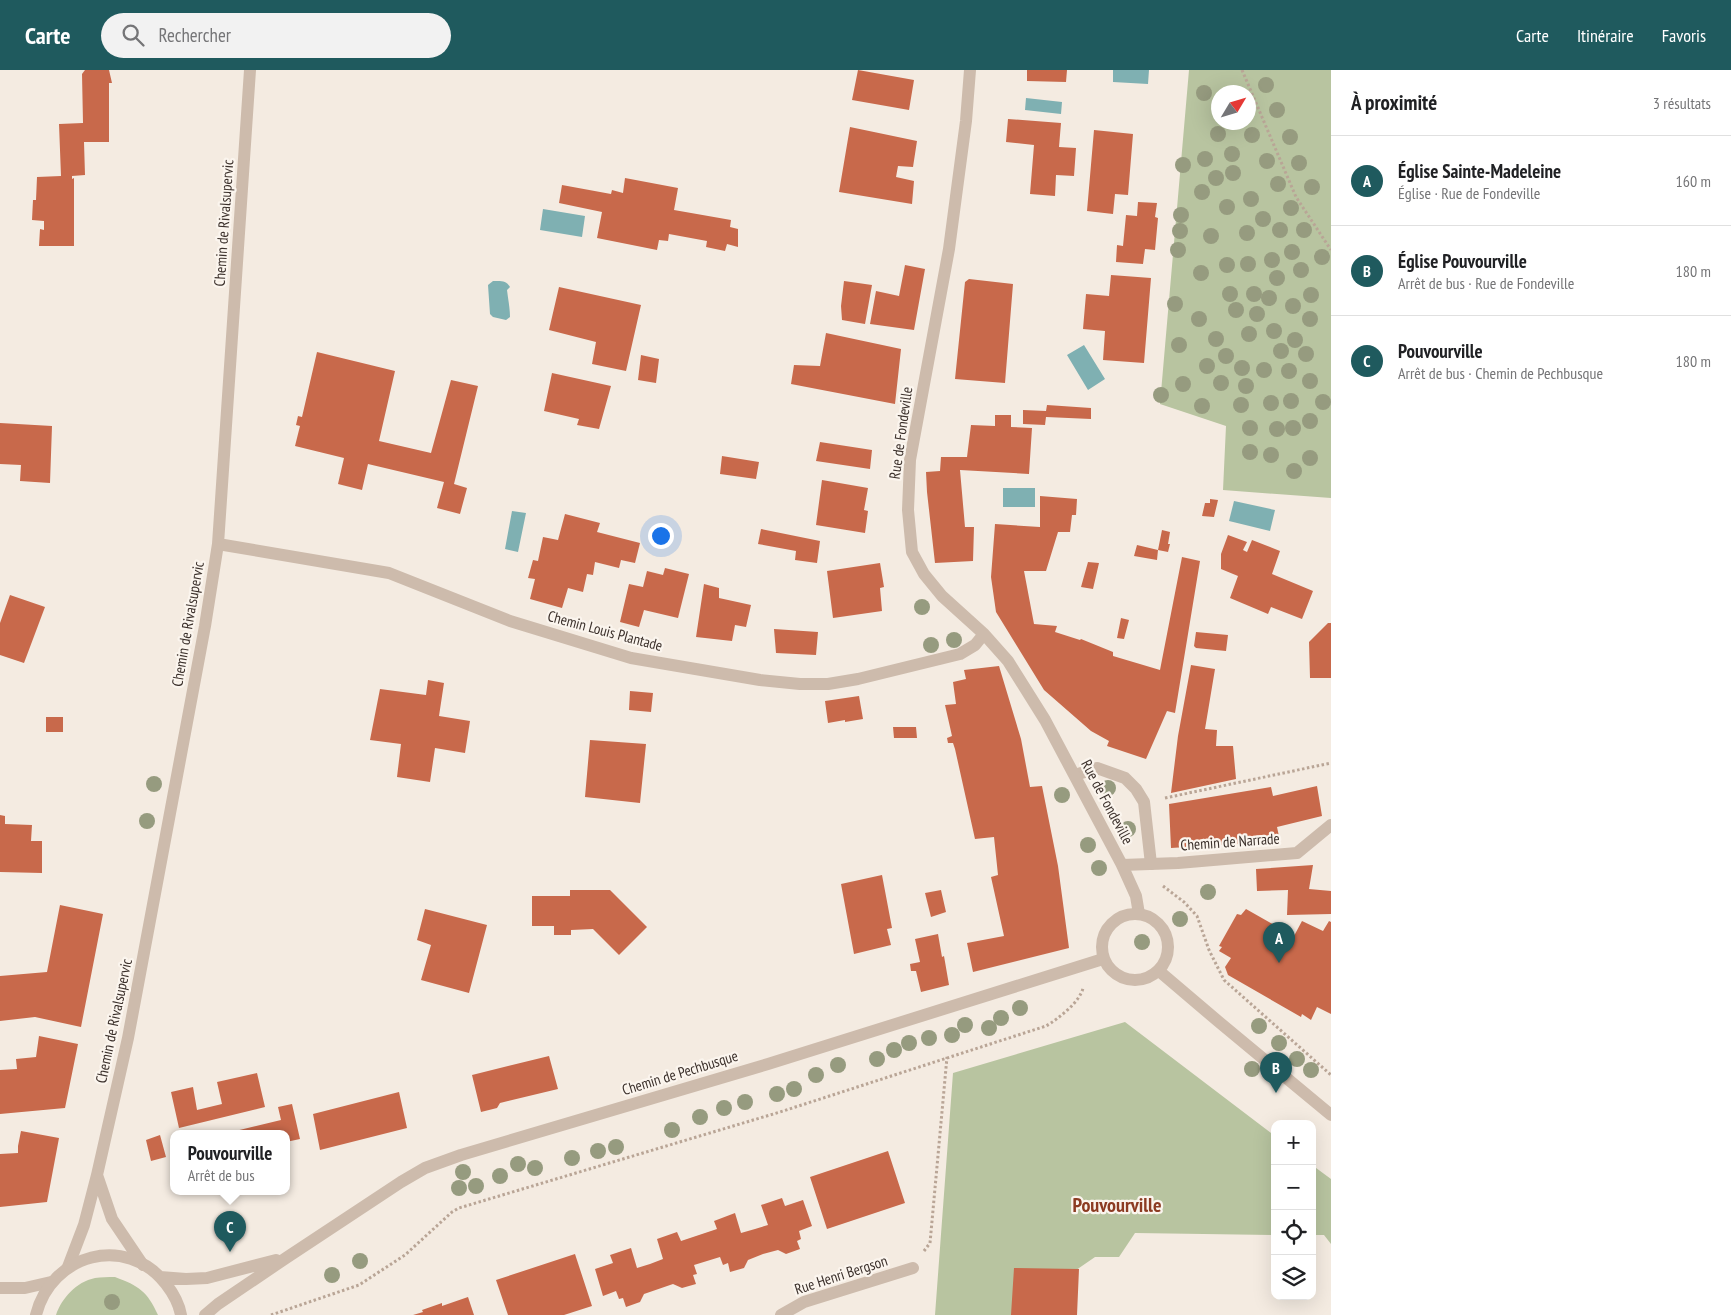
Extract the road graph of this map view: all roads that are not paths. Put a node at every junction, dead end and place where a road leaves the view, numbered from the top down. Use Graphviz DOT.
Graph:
graph roads {
  1 [pos="250,70"];
  2 [pos="970,70"];
  3 [pos="218,544"];
  4 [pos="984,634"];
  5 [pos="1075,776"];
  6 [pos="1331,825"];
  7 [pos="1151,864"];
  8 [pos="1122,865"];
  9 [pos="1139,914"];
  10 [pos="1103,958"];
  11 [pos="1159,971"];
  12 [pos="1331,1114"];
  13 [pos="97,1175"];
  14 [pos="286,1258"];
  15 [pos="143,1265"];
  16 [pos="68,1267"];
  17 [pos="913,1268"];
  18 [pos="160,1277"];
  19 [pos="51,1282"];
  20 [pos="0,1288"];
  21 [pos="36,1315"];
  22 [pos="181,1315"];
  23 [pos="205,1315"];
  24 [pos="781,1315"];
  1 -- 3 [label="street, Chemin de Rivalsupervic"];
  2 -- 4 [label="street, Rue de Fondeville"];
  3 -- 4 [label="street, Chemin Louis Plantade"];
  3 -- 13 [label="street, Chemin de Rivalsupervic"];
  4 -- 5 [label="street, Rue de Fondeville"];
  5 -- 7 [label="street"];
  5 -- 8 [label="street, Rue de Fondeville"];
  6 -- 7 [label="street, Chemin de Narrade"];
  7 -- 8 [label="street, Chemin de Narrade"];
  8 -- 9 [label="street, Rue de Fondeville"];
  9 -- 10 [label="street"];
  9 -- 11 [label="street"];
  10 -- 11 [label="street"];
  10 -- 14 [label="street, Chemin de Pechbusque"];
  11 -- 12 [label="street"];
  13 -- 15 [label="street"];
  13 -- 16 [label="street, Chemin de Rivalsupervic"];
  14 -- 18 [label="street, Chemin de Pechbusque"];
  14 -- 23 [label="street, Chemin de Pechbusque"];
  15 -- 16 [label="street"];
  15 -- 18 [label="street"];
  16 -- 19 [label="street"];
  17 -- 24 [label="street, Rue Henri Bergson"];
  18 -- 22 [label="street"];
  19 -- 20 [label="street"];
  19 -- 21 [label="street"];
}
